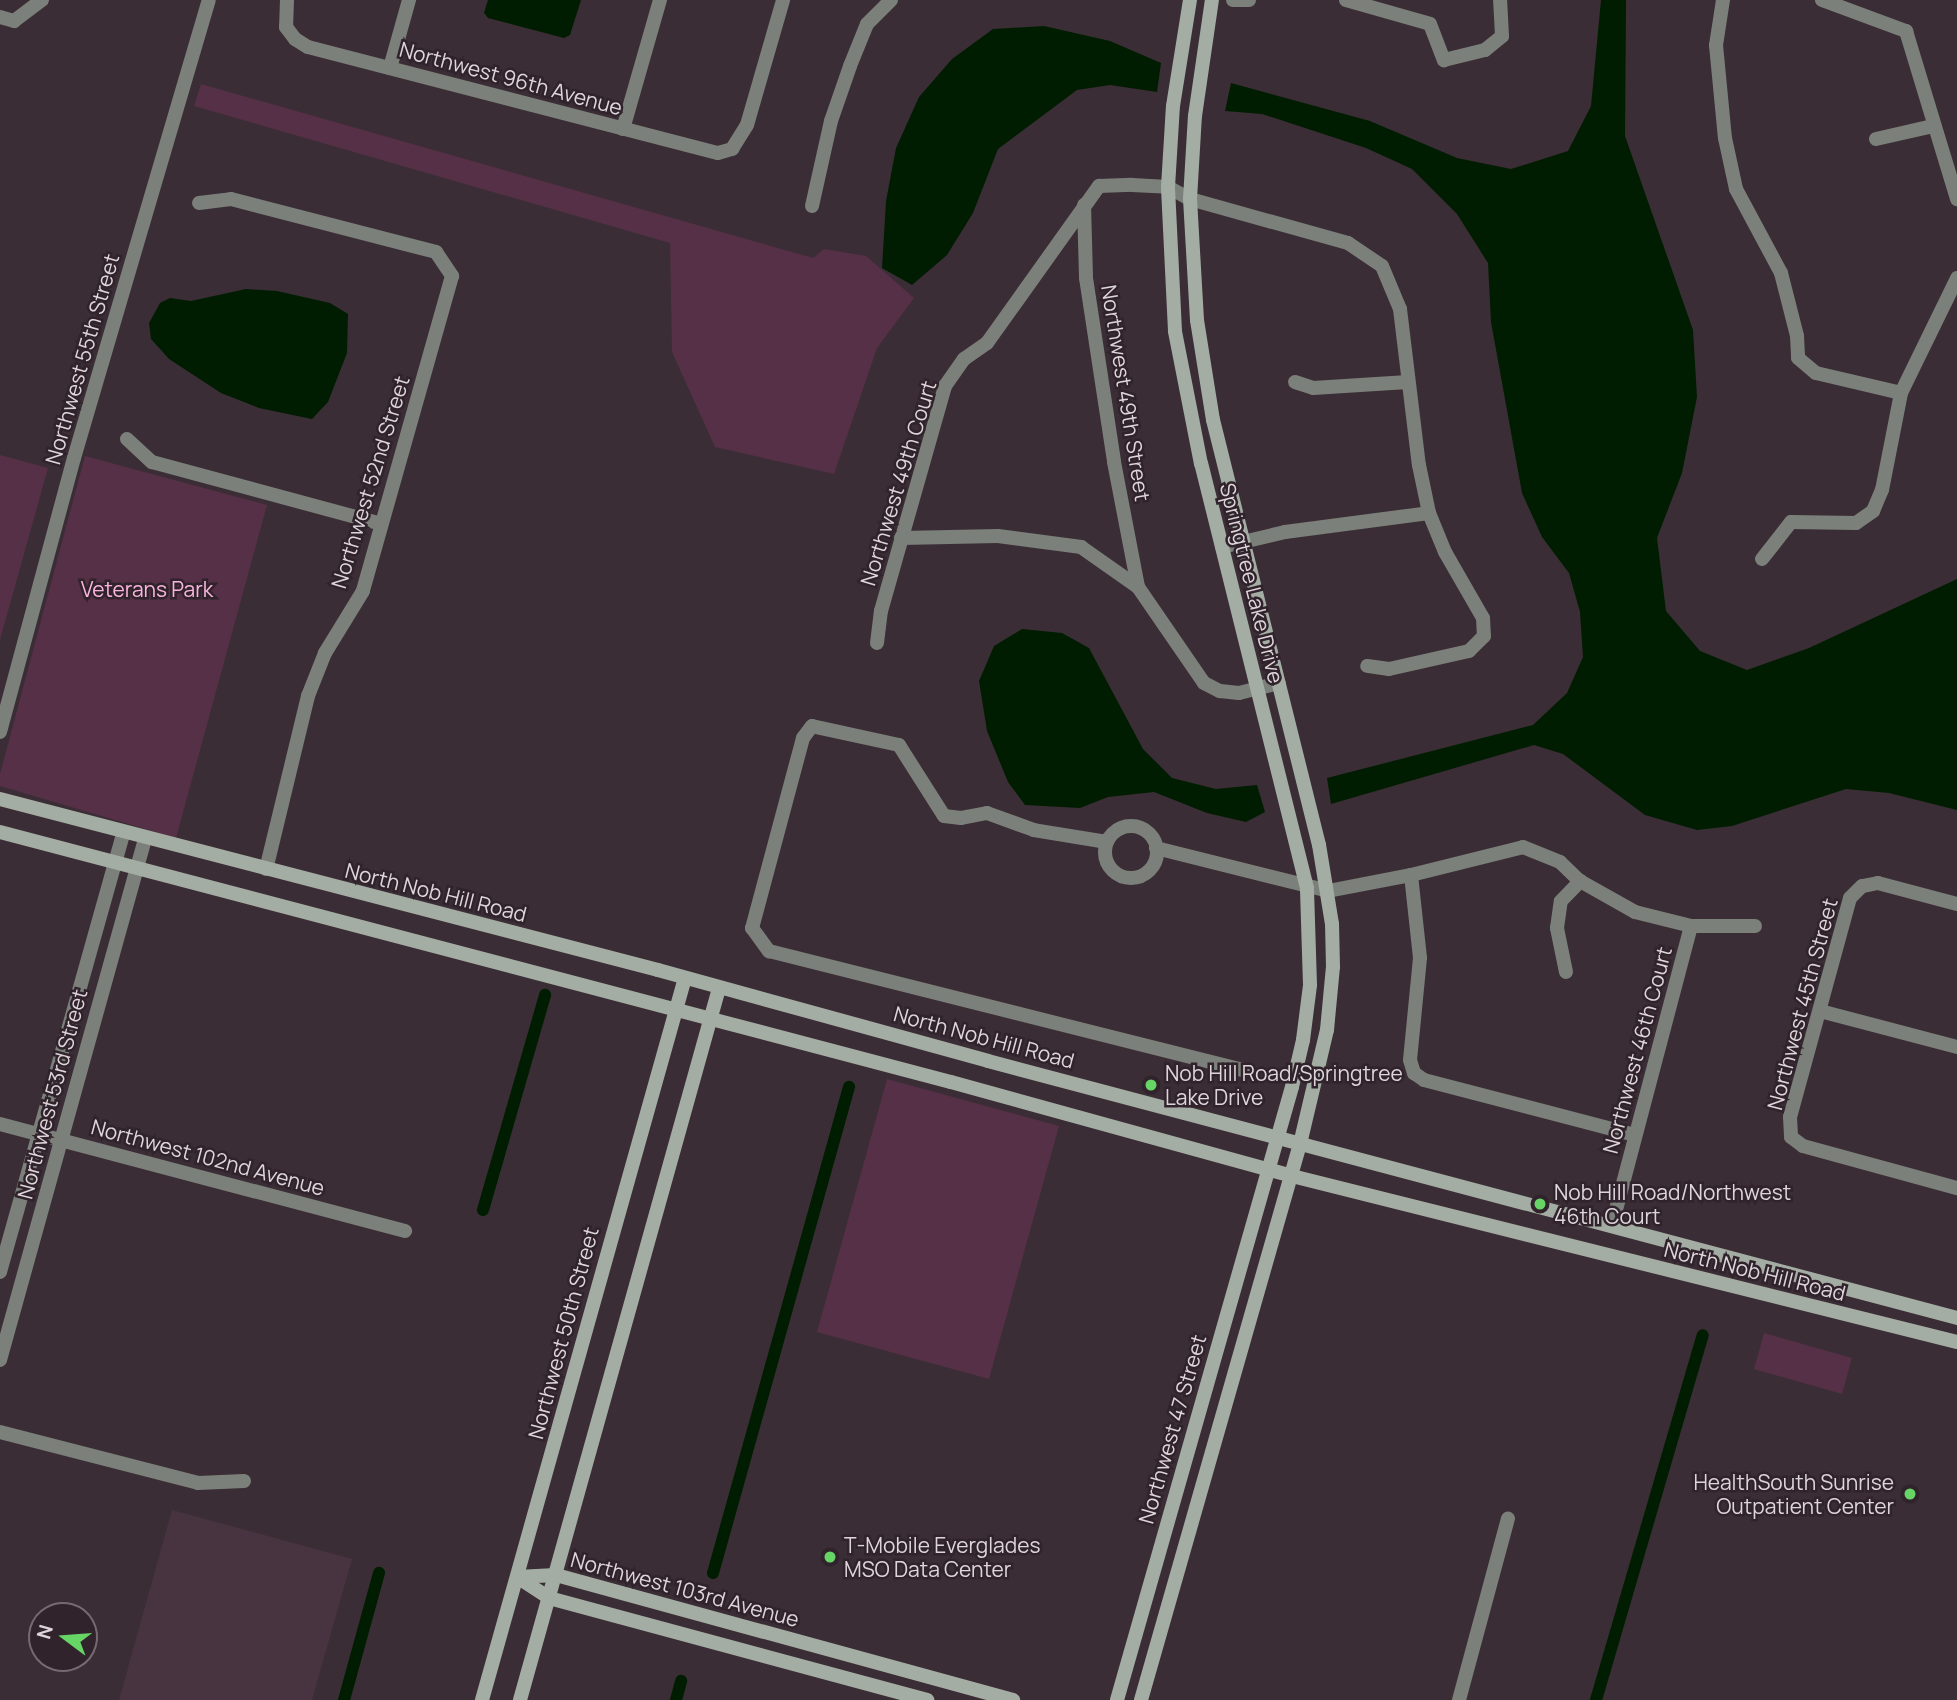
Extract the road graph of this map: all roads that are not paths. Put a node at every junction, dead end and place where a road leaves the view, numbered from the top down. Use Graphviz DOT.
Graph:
graph roads {
  1 [pos="42,0"];
  2 [pos="209,0"];
  3 [pos="287,0"];
  4 [pos="410,0"];
  5 [pos="660,0"];
  6 [pos="783,0"];
  7 [pos="1190,0"];
  8 [pos="1212,0"];
  9 [pos="1233,0"];
  10 [pos="1249,0"];
  11 [pos="1346,0"];
  12 [pos="1500,0"];
  13 [pos="1723,0"];
  14 [pos="1822,0"];
  15 [pos="884,3"];
  16 [pos="0,17"];
  17 [pos="390,68"];
  18 [pos="1933,126"];
  19 [pos="623,129"];
  20 [pos="1877,139"];
  21 [pos="1168,187"];
  22 [pos="1190,199"];
  23 [pos="1957,199"];
  24 [pos="199,203"];
  25 [pos="1084,205"];
  26 [pos="812,206"];
  27 [pos="1957,278"];
  28 [pos="1295,382"];
  29 [pos="1408,382"];
  30 [pos="1901,393"];
  31 [pos="127,439"];
  32 [pos="1429,513"];
  33 [pos="381,524"];
  34 [pos="901,538"];
  35 [pos="1243,541"];
  36 [pos="1222,547"];
  37 [pos="1762,559"];
  38 [pos="1138,587"];
  39 [pos="877,643"];
  40 [pos="1367,666"];
  41 [pos="1279,683"];
  42 [pos="1257,690"];
  43 [pos="0,732"];
  44 [pos="0,799"];
  45 [pos="0,832"];
  46 [pos="123,833"];
  47 [pos="145,838"];
  48 [pos="1107,842"];
  49 [pos="1156,848"];
  50 [pos="114,864"];
  51 [pos="266,869"];
  52 [pos="137,870"];
  53 [pos="1411,875"];
  54 [pos="1580,881"];
  55 [pos="1307,888"];
  56 [pos="1328,891"];
  57 [pos="1957,904"];
  58 [pos="1691,926"];
  59 [pos="1755,926"];
  60 [pos="1566,972"];
  61 [pos="685,978"];
  62 [pos="719,988"];
  63 [pos="676,1010"];
  64 [pos="1820,1011"];
  65 [pos="711,1021"];
  66 [pos="1957,1047"];
  67 [pos="1243,1070"];
  68 [pos="0,1124"];
  69 [pos="39,1134"];
  70 [pos="1635,1135"];
  71 [pos="1276,1137"];
  72 [pos="62,1140"];
  73 [pos="1300,1144"];
  74 [pos="1267,1168"];
  75 [pos="1292,1176"];
  76 [pos="1957,1188"];
  77 [pos="1612,1225"];
  78 [pos="405,1231"];
  79 [pos="0,1272"];
  80 [pos="1957,1318"];
  81 [pos="1223,1324"];
  82 [pos="1245,1330"];
  83 [pos="1957,1342"];
  84 [pos="0,1360"];
  85 [pos="0,1432"];
  86 [pos="244,1481"];
  87 [pos="1508,1519"];
  88 [pos="1158,1554"];
  89 [pos="1180,1561"];
  90 [pos="556,1575"];
  91 [pos="517,1577"];
  92 [pos="549,1598"];
  93 [pos="482,1700"];
  94 [pos="520,1700"];
  95 [pos="927,1700"];
  96 [pos="1013,1700"];
  97 [pos="1117,1700"];
  98 [pos="1141,1700"];
  99 [pos="1460,1700"];
  1 -- 16 [label="street"];
  2 -- 43 [label="street, Northwest 55th Street"];
  3 -- 17 [label="street, Northwest 96th Avenue"];
  4 -- 17 [label="street"];
  5 -- 19 [label="street"];
  6 -- 19 [label="street, Northwest 96th Avenue"];
  7 -- 21 [label="street, Springtree Lake Drive"];
  8 -- 22 [label="street, Springtree Lake Drive"];
  9 -- 10 [label="street"];
  11 -- 12 [label="street"];
  13 -- 30 [label="street"];
  14 -- 18 [label="street"];
  15 -- 26 [label="street"];
  17 -- 19 [label="street, Northwest 96th Avenue"];
  18 -- 20 [label="street"];
  18 -- 23 [label="street"];
  21 -- 22 [label="street, Northwest 49th Court"];
  21 -- 25 [label="street, Northwest 49th Court"];
  21 -- 36 [label="street, Springtree Lake Drive"];
  22 -- 29 [label="street"];
  22 -- 35 [label="street, Springtree Lake Drive"];
  24 -- 33 [label="street, Northwest 52nd Street"];
  25 -- 34 [label="street, Northwest 49th Court"];
  25 -- 38 [label="street, Northwest 49th Street"];
  27 -- 30 [label="street"];
  28 -- 29 [label="street"];
  29 -- 32 [label="street"];
  30 -- 37 [label="street"];
  31 -- 33 [label="street"];
  32 -- 35 [label="street"];
  32 -- 40 [label="street"];
  33 -- 51 [label="street, Northwest 52nd Street"];
  34 -- 38 [label="street"];
  34 -- 39 [label="street, Northwest 49th Court"];
  35 -- 36 [label="street"];
  35 -- 41 [label="street, Springtree Lake Drive"];
  36 -- 42 [label="street, Springtree Lake Drive"];
  38 -- 42 [label="street"];
  41 -- 42 [label="street"];
  41 -- 56 [label="street, Springtree Lake Drive"];
  42 -- 55 [label="street, Springtree Lake Drive"];
  44 -- 46 [label="street, North Nob Hill Road"];
  45 -- 50 [label="street, North Nob Hill Road"];
  46 -- 47 [label="street, North Nob Hill Road"];
  46 -- 50 [label="street, Northwest 53rd Street"];
  47 -- 51 [label="street, North Nob Hill Road"];
  47 -- 52 [label="street, Northwest 53rd Street"];
  48 -- 49 [label="street"];
  48 -- 49 [label="street"];
  48 -- 67 [label="street"];
  49 -- 55 [label="street"];
  50 -- 52 [label="street, North Nob Hill Road"];
  50 -- 69 [label="street, Northwest 53rd Street"];
  51 -- 61 [label="street, North Nob Hill Road"];
  52 -- 63 [label="street, North Nob Hill Road"];
  52 -- 72 [label="street, Northwest 53rd Street"];
  53 -- 54 [label="street"];
  53 -- 56 [label="street"];
  53 -- 70 [label="street"];
  54 -- 58 [label="street"];
  54 -- 60 [label="street"];
  55 -- 56 [label="street"];
  55 -- 71 [label="street, Springtree Lake Drive"];
  56 -- 73 [label="street, Northwest 47 Street"];
  57 -- 64 [label="street, Northwest 45th Street"];
  58 -- 59 [label="street"];
  58 -- 70 [label="street, Northwest 46th Court"];
  61 -- 62 [label="street, North Nob Hill Road"];
  61 -- 63 [label="street, Northwest 50th Street"];
  62 -- 65 [label="street"];
  62 -- 71 [label="street, North Nob Hill Road"];
  63 -- 65 [label="street, North Nob Hill Road"];
  63 -- 91 [label="street, Northwest 50th Street"];
  64 -- 66 [label="street"];
  64 -- 76 [label="street, Northwest 45th Street"];
  65 -- 74 [label="street, North Nob Hill Road"];
  65 -- 90 [label="street"];
  68 -- 69 [label="street, Northwest 102nd Avenue"];
  69 -- 72 [label="street, Northwest 102nd Avenue"];
  69 -- 79 [label="street, Northwest 53rd Street"];
  70 -- 77 [label="street, Northwest 46th Court"];
  71 -- 73 [label="street, North Nob Hill Road"];
  71 -- 74 [label="street, Springtree Lake Drive"];
  72 -- 78 [label="street, Northwest 102nd Avenue"];
  72 -- 84 [label="street, Northwest 53rd Street"];
  73 -- 75 [label="street, Northwest 47 Street"];
  73 -- 77 [label="street, North Nob Hill Road"];
  74 -- 75 [label="street, North Nob Hill Road"];
  74 -- 81 [label="street, Northwest 47 Street"];
  75 -- 82 [label="street, Northwest 47 Street"];
  75 -- 83 [label="street, North Nob Hill Road"];
  77 -- 80 [label="street, North Nob Hill Road"];
  81 -- 82 [label="street"];
  81 -- 88 [label="street, Northwest 47 Street"];
  82 -- 89 [label="street, Northwest 47 Street"];
  85 -- 86 [label="street"];
  87 -- 99 [label="street"];
  88 -- 89 [label="street"];
  88 -- 97 [label="street, Northwest 47 Street"];
  89 -- 98 [label="street, Northwest 47 Street"];
  90 -- 91 [label="street, Northwest 103rd Avenue"];
  90 -- 92 [label="street"];
  90 -- 96 [label="street, Northwest 103rd Avenue"];
  91 -- 92 [label="street, Northwest 103rd Avenue"];
  91 -- 93 [label="street, Northwest 50th Street"];
  92 -- 94 [label="street"];
  92 -- 95 [label="street, Northwest 103rd Avenue"];
}
